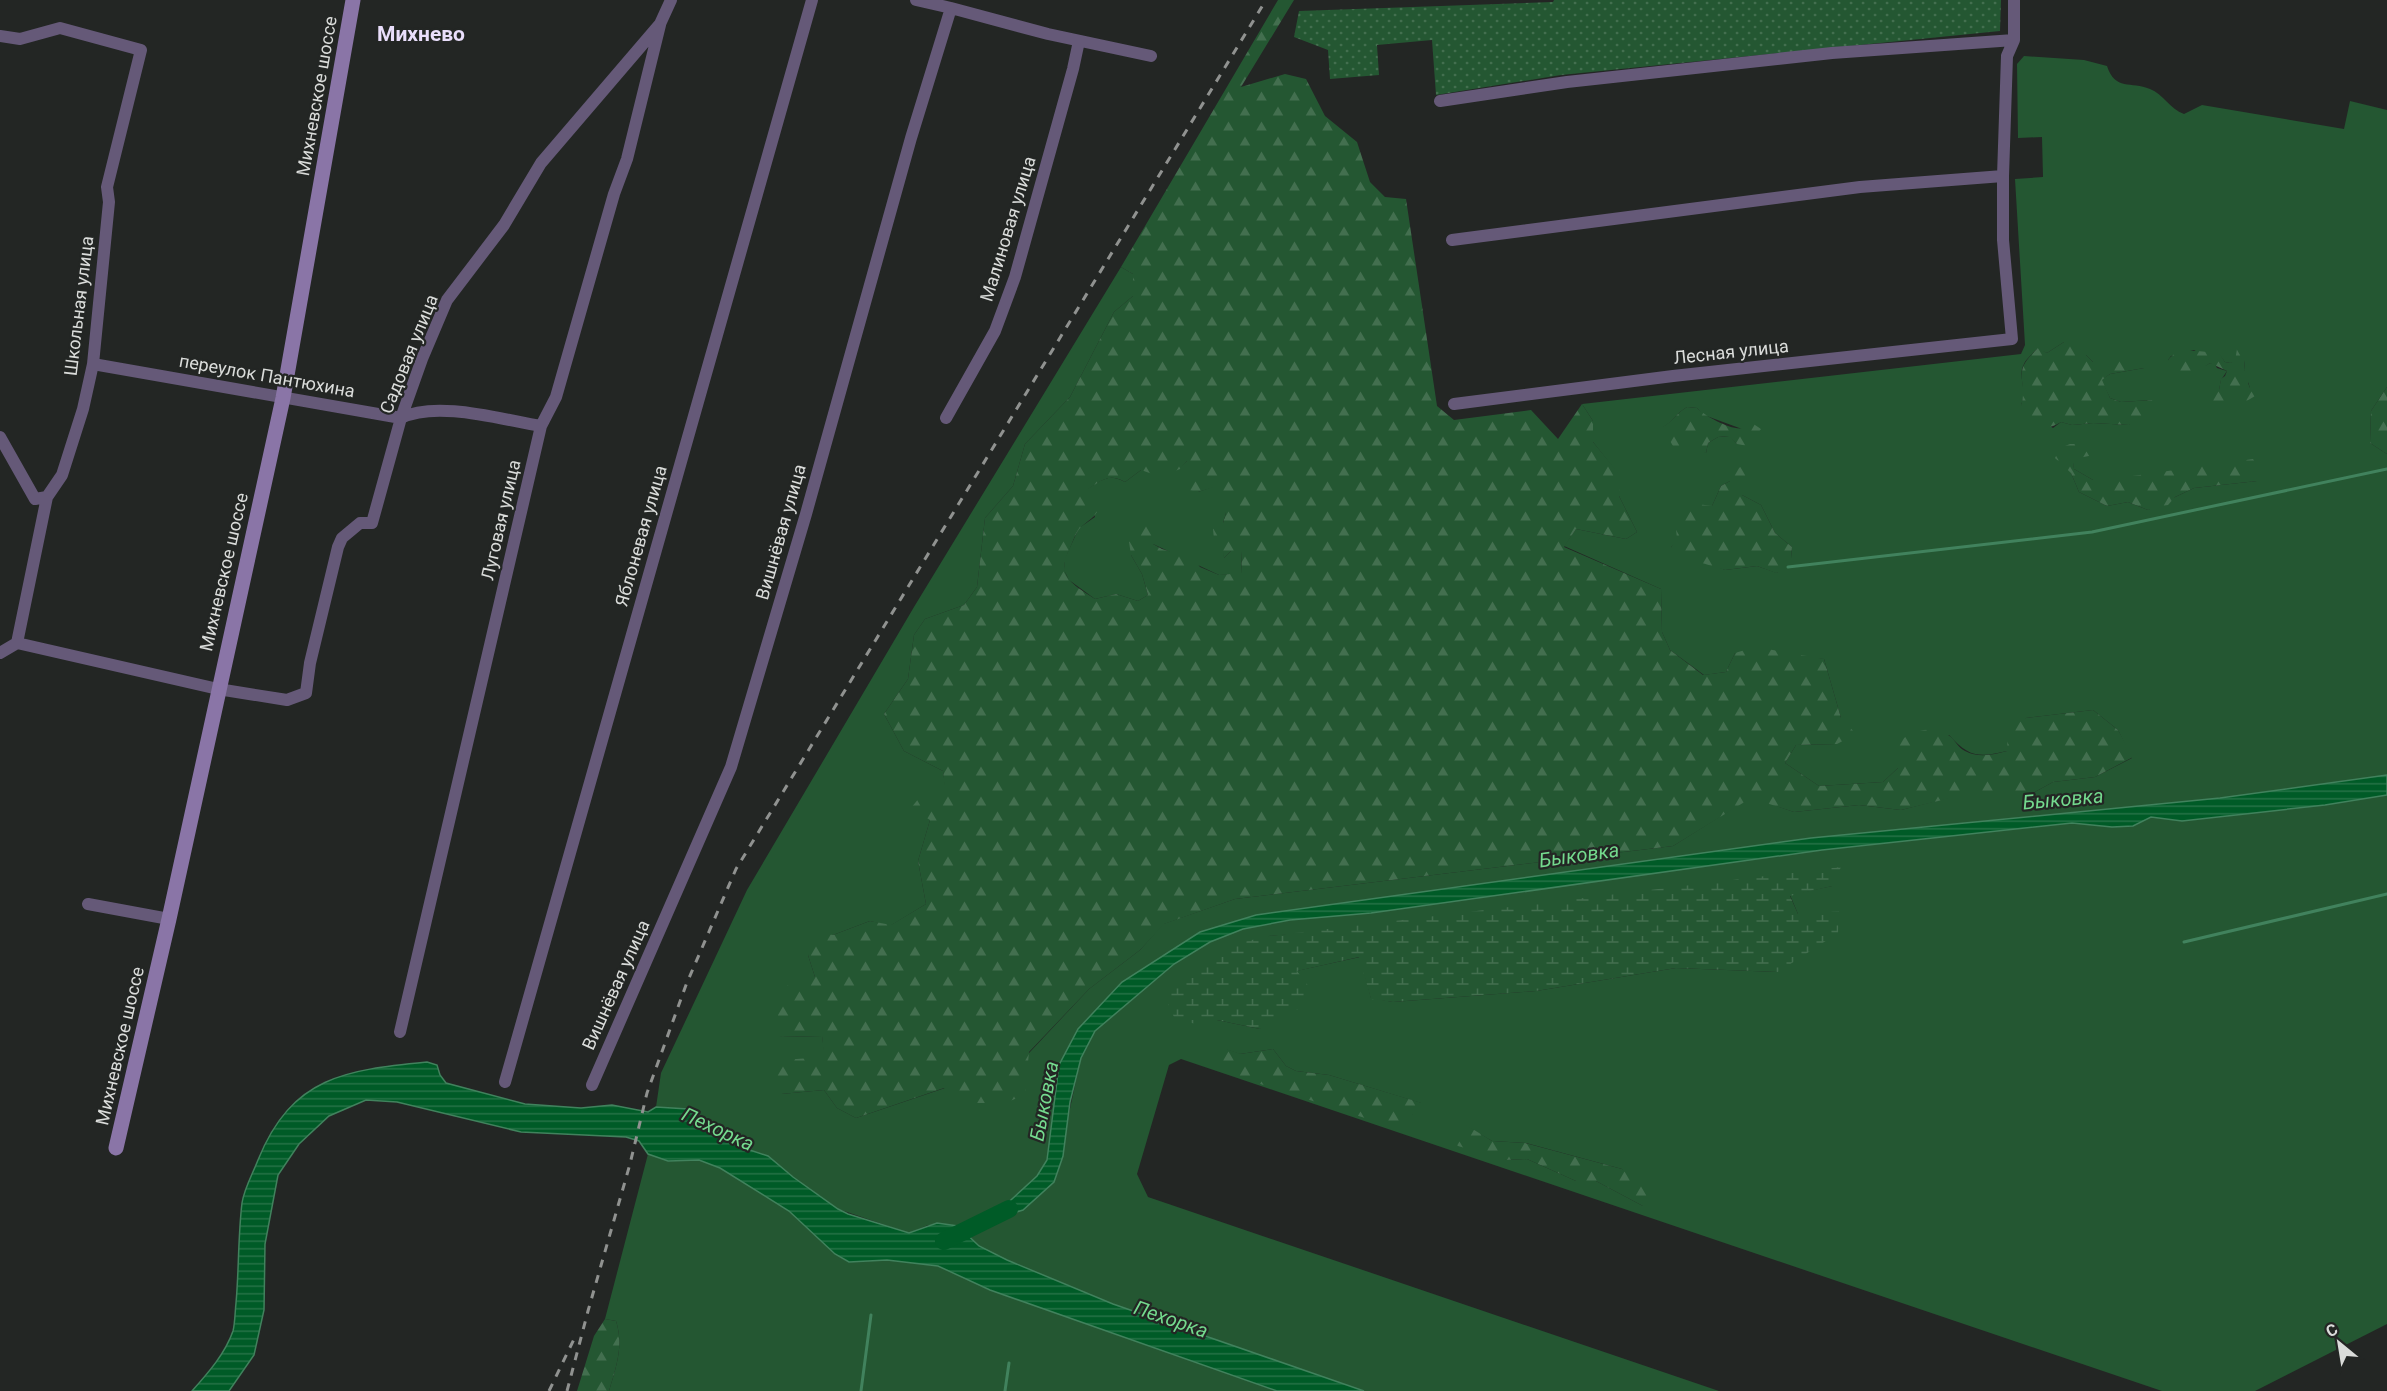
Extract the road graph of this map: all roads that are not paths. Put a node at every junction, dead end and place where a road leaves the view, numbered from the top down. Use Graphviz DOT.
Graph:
graph roads {
  1 [pos="353,0"];
  2 [pos="671,0"];
  3 [pos="812,0"];
  4 [pos="916,0"];
  5 [pos="2014,0"];
  6 [pos="951,8"];
  7 [pos="660,24"];
  8 [pos="0,36"];
  9 [pos="2014,40"];
  10 [pos="1079,41"];
  11 [pos="1151,56"];
  12 [pos="1440,101"];
  13 [pos="2002,176"];
  14 [pos="1452,240"];
  15 [pos="93,363"];
  16 [pos="283,398"];
  17 [pos="1454,404"];
  18 [pos="401,418"];
  19 [pos="946,418"];
  20 [pos="541,426"];
  21 [pos="0,437"];
  22 [pos="47,497"];
  23 [pos="17,643"];
  24 [pos="0,653"];
  25 [pos="218,689"];
  26 [pos="88,904"];
  27 [pos="170,919"];
  28 [pos="400,1032"];
  29 [pos="505,1082"];
  30 [pos="592,1084"];
  31 [pos="116,1148"];
  1 -- 16 [label="street, Михневское шоссе"];
  2 -- 7 [label="street, Садовая улица"];
  3 -- 29 [label="street, Яблоневая улица"];
  4 -- 6 [label="street"];
  5 -- 9 [label="street"];
  6 -- 10 [label="street"];
  6 -- 30 [label="street, Вишнёвая улица"];
  7 -- 18 [label="street, Садовая улица"];
  7 -- 20 [label="street, Луговая улица"];
  8 -- 15 [label="street, Школьная улица"];
  9 -- 12 [label="street"];
  9 -- 13 [label="street"];
  10 -- 11 [label="street"];
  10 -- 19 [label="street, Малиновая улица"];
  13 -- 14 [label="street"];
  13 -- 17 [label="street, Лесная улица"];
  15 -- 16 [label="street, переулок Пантюхина"];
  15 -- 22 [label="street, Школьная улица"];
  16 -- 18 [label="street, переулок Пантюхина"];
  16 -- 25 [label="street, Михневское шоссе"];
  18 -- 20 [label="street, переулок Пантюхина"];
  18 -- 25 [label="street, Садовая улица"];
  20 -- 28 [label="street, Луговая улица"];
  21 -- 22 [label="street"];
  22 -- 23 [label="street, Школьная улица"];
  23 -- 24 [label="street"];
  23 -- 25 [label="street"];
  25 -- 27 [label="street, Михневское шоссе"];
  26 -- 27 [label="street"];
  27 -- 31 [label="street, Михневское шоссе"];
}
